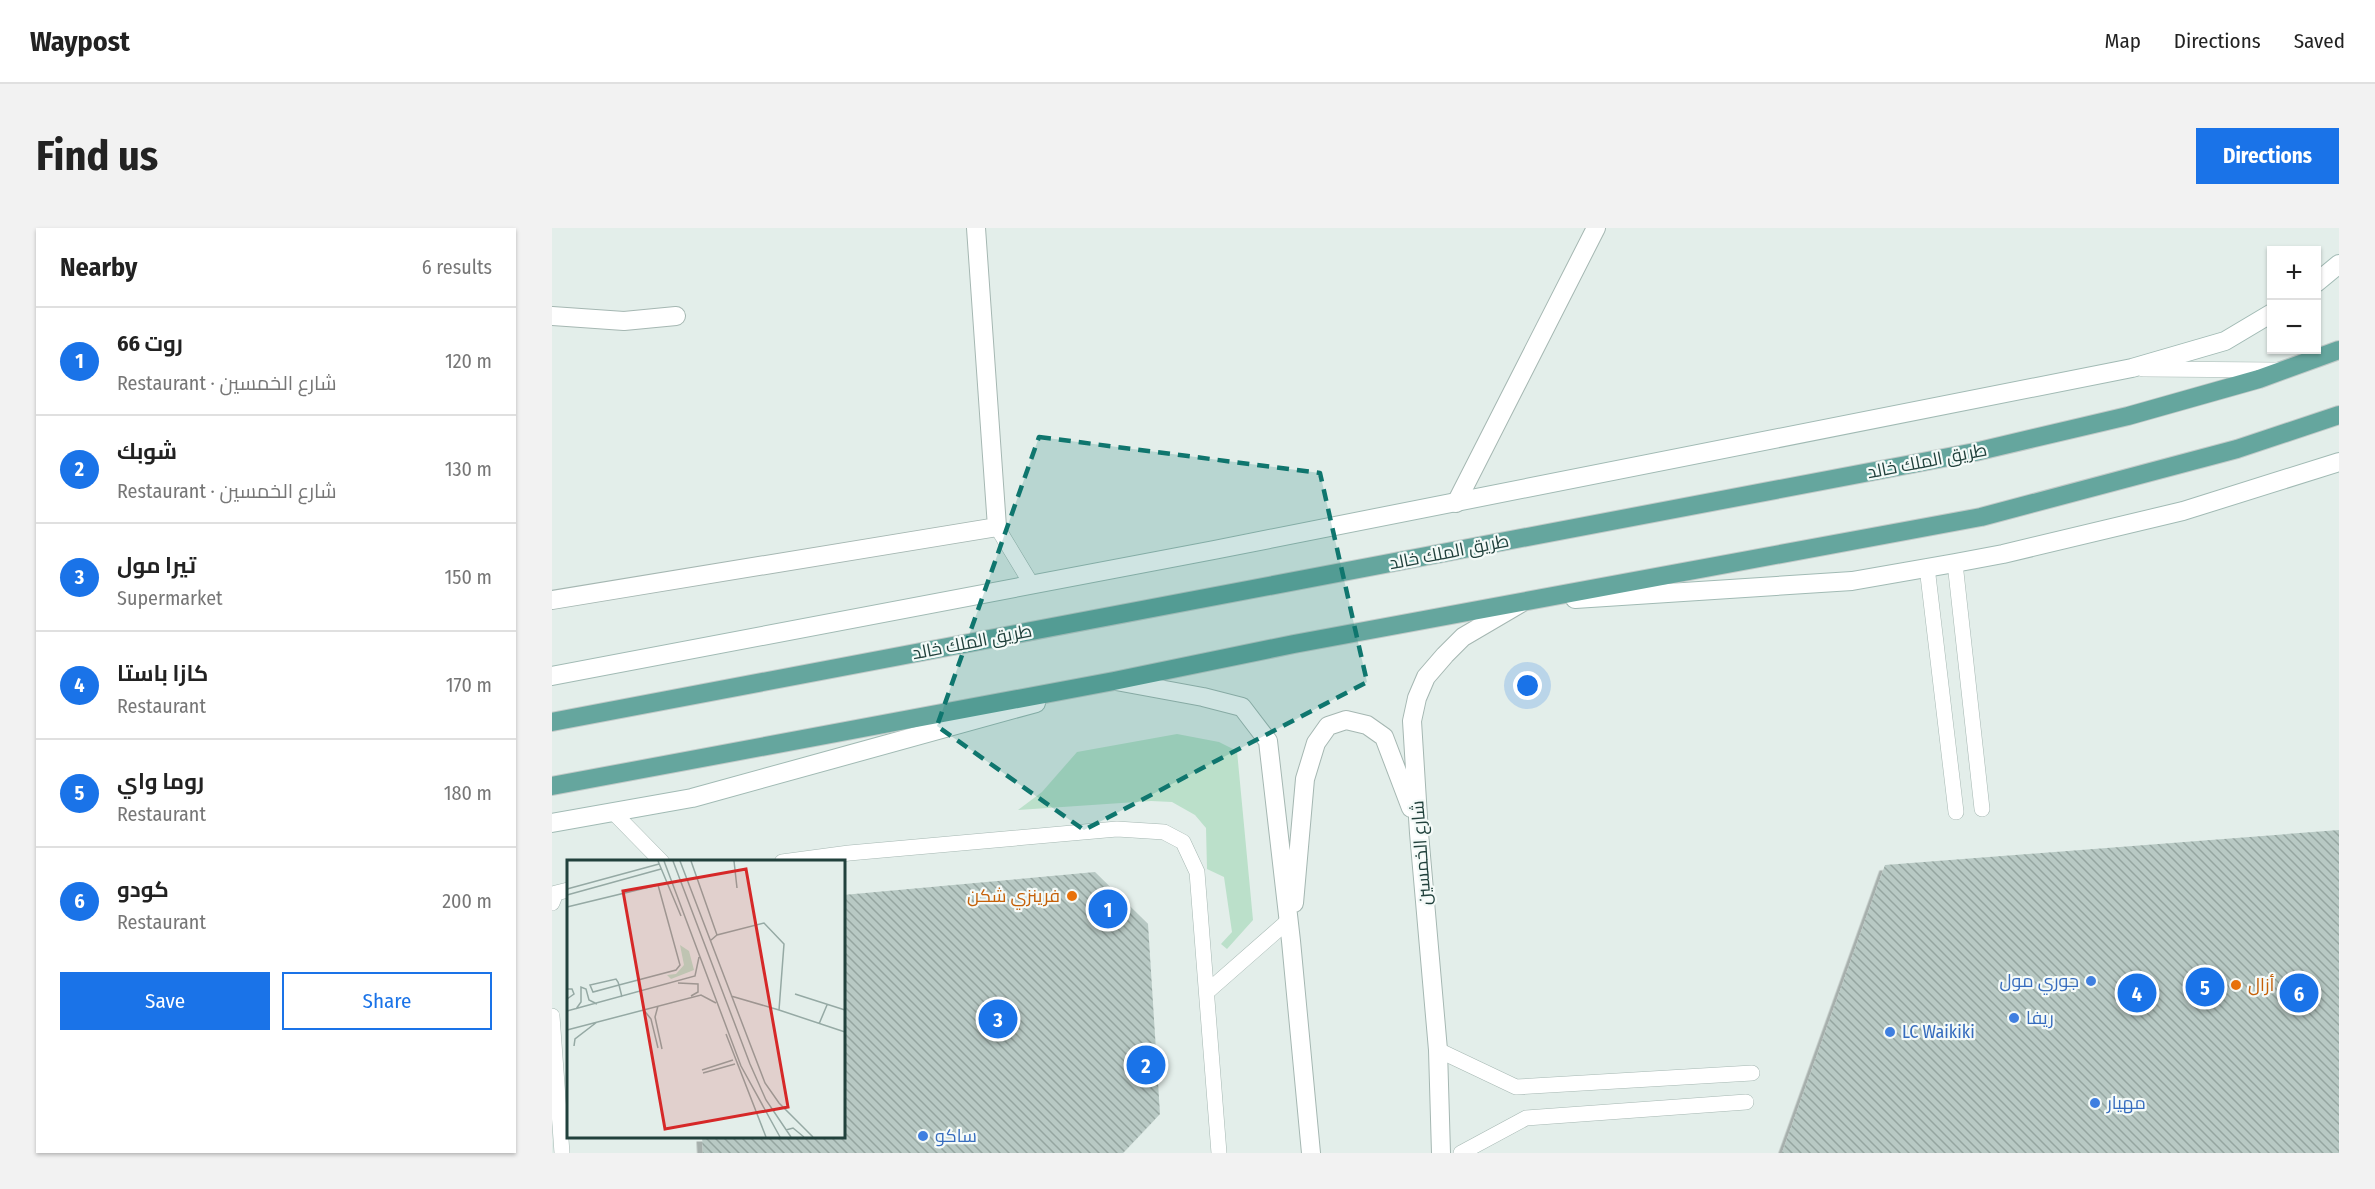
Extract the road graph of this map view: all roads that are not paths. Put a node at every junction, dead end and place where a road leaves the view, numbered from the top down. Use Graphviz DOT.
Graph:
graph roads {
  1 [pos="976,228"];
  2 [pos="1596,228"];
  3 [pos="2339,264"];
  4 [pos="2321,279"];
  5 [pos="2267,315"];
  6 [pos="552,316"];
  7 [pos="676,316"];
  8 [pos="2339,350"];
  9 [pos="2132,369"];
  10 [pos="2284,370"];
  11 [pos="2339,415"];
  12 [pos="2339,462"];
  13 [pos="1456,502"];
  14 [pos="997,526"];
  15 [pos="1955,563"];
  16 [pos="1928,567"];
  17 [pos="1032,585"];
  18 [pos="552,600"];
  19 [pos="1522,602"];
  20 [pos="552,675"];
  21 [pos="1114,681"];
  22 [pos="552,722"];
  23 [pos="552,786"];
  24 [pos="1982,809"];
  25 [pos="613,812"];
  26 [pos="1956,812"];
  27 [pos="552,823"];
  28 [pos="1419,833"];
  29 [pos="660,860"];
  30 [pos="797,860"];
  31 [pos="567,890"];
  32 [pos="552,903"];
  33 [pos="1289,920"];
  34 [pos="1291,941"];
  35 [pos="1207,992"];
  36 [pos="552,1016"];
  37 [pos="1438,1050"];
  38 [pos="1752,1073"];
  39 [pos="1746,1102"];
  40 [pos="562,1153"];
  41 [pos="1219,1153"];
  42 [pos="1311,1153"];
  43 [pos="1441,1153"];
  44 [pos="1461,1153"];
  1 -- 14 [label="main road"];
  2 -- 13 [label="main road"];
  3 -- 4 [label="main road"];
  5 -- 9 [label="main road"];
  6 -- 7 [label="main road"];
  8 -- 10 [label="main road, طريق الملك خالد"];
  9 -- 10 [label="lane"];
  9 -- 13 [label="main road"];
  10 -- 22 [label="main road, طريق الملك خالد"];
  11 -- 19 [label="main road"];
  12 -- 15 [label="main road"];
  13 -- 17 [label="main road"];
  14 -- 17 [label="lane"];
  14 -- 18 [label="main road"];
  15 -- 16 [label="main road"];
  15 -- 24 [label="lane"];
  16 -- 19 [label="main road"];
  16 -- 26 [label="lane"];
  17 -- 20 [label="main road"];
  19 -- 21 [label="main road"];
  19 -- 28 [label="main road, شارع الخمسين"];
  21 -- 23 [label="main road"];
  21 -- 25 [label="main road"];
  21 -- 33 [label="main road"];
  25 -- 27 [label="main road"];
  25 -- 29 [label="lane"];
  28 -- 34 [label="main road"];
  28 -- 37 [label="main road, شارع الخمسين"];
  30 -- 35 [label="lane"];
  31 -- 32 [label="lane"];
  33 -- 34 [label="main road"];
  33 -- 35 [label="lane"];
  34 -- 42 [label="main road"];
  35 -- 41 [label="lane"];
  36 -- 40 [label="lane"];
  37 -- 38 [label="lane"];
  37 -- 43 [label="main road, شارع الخمسين"];
  39 -- 44 [label="lane"];
}
